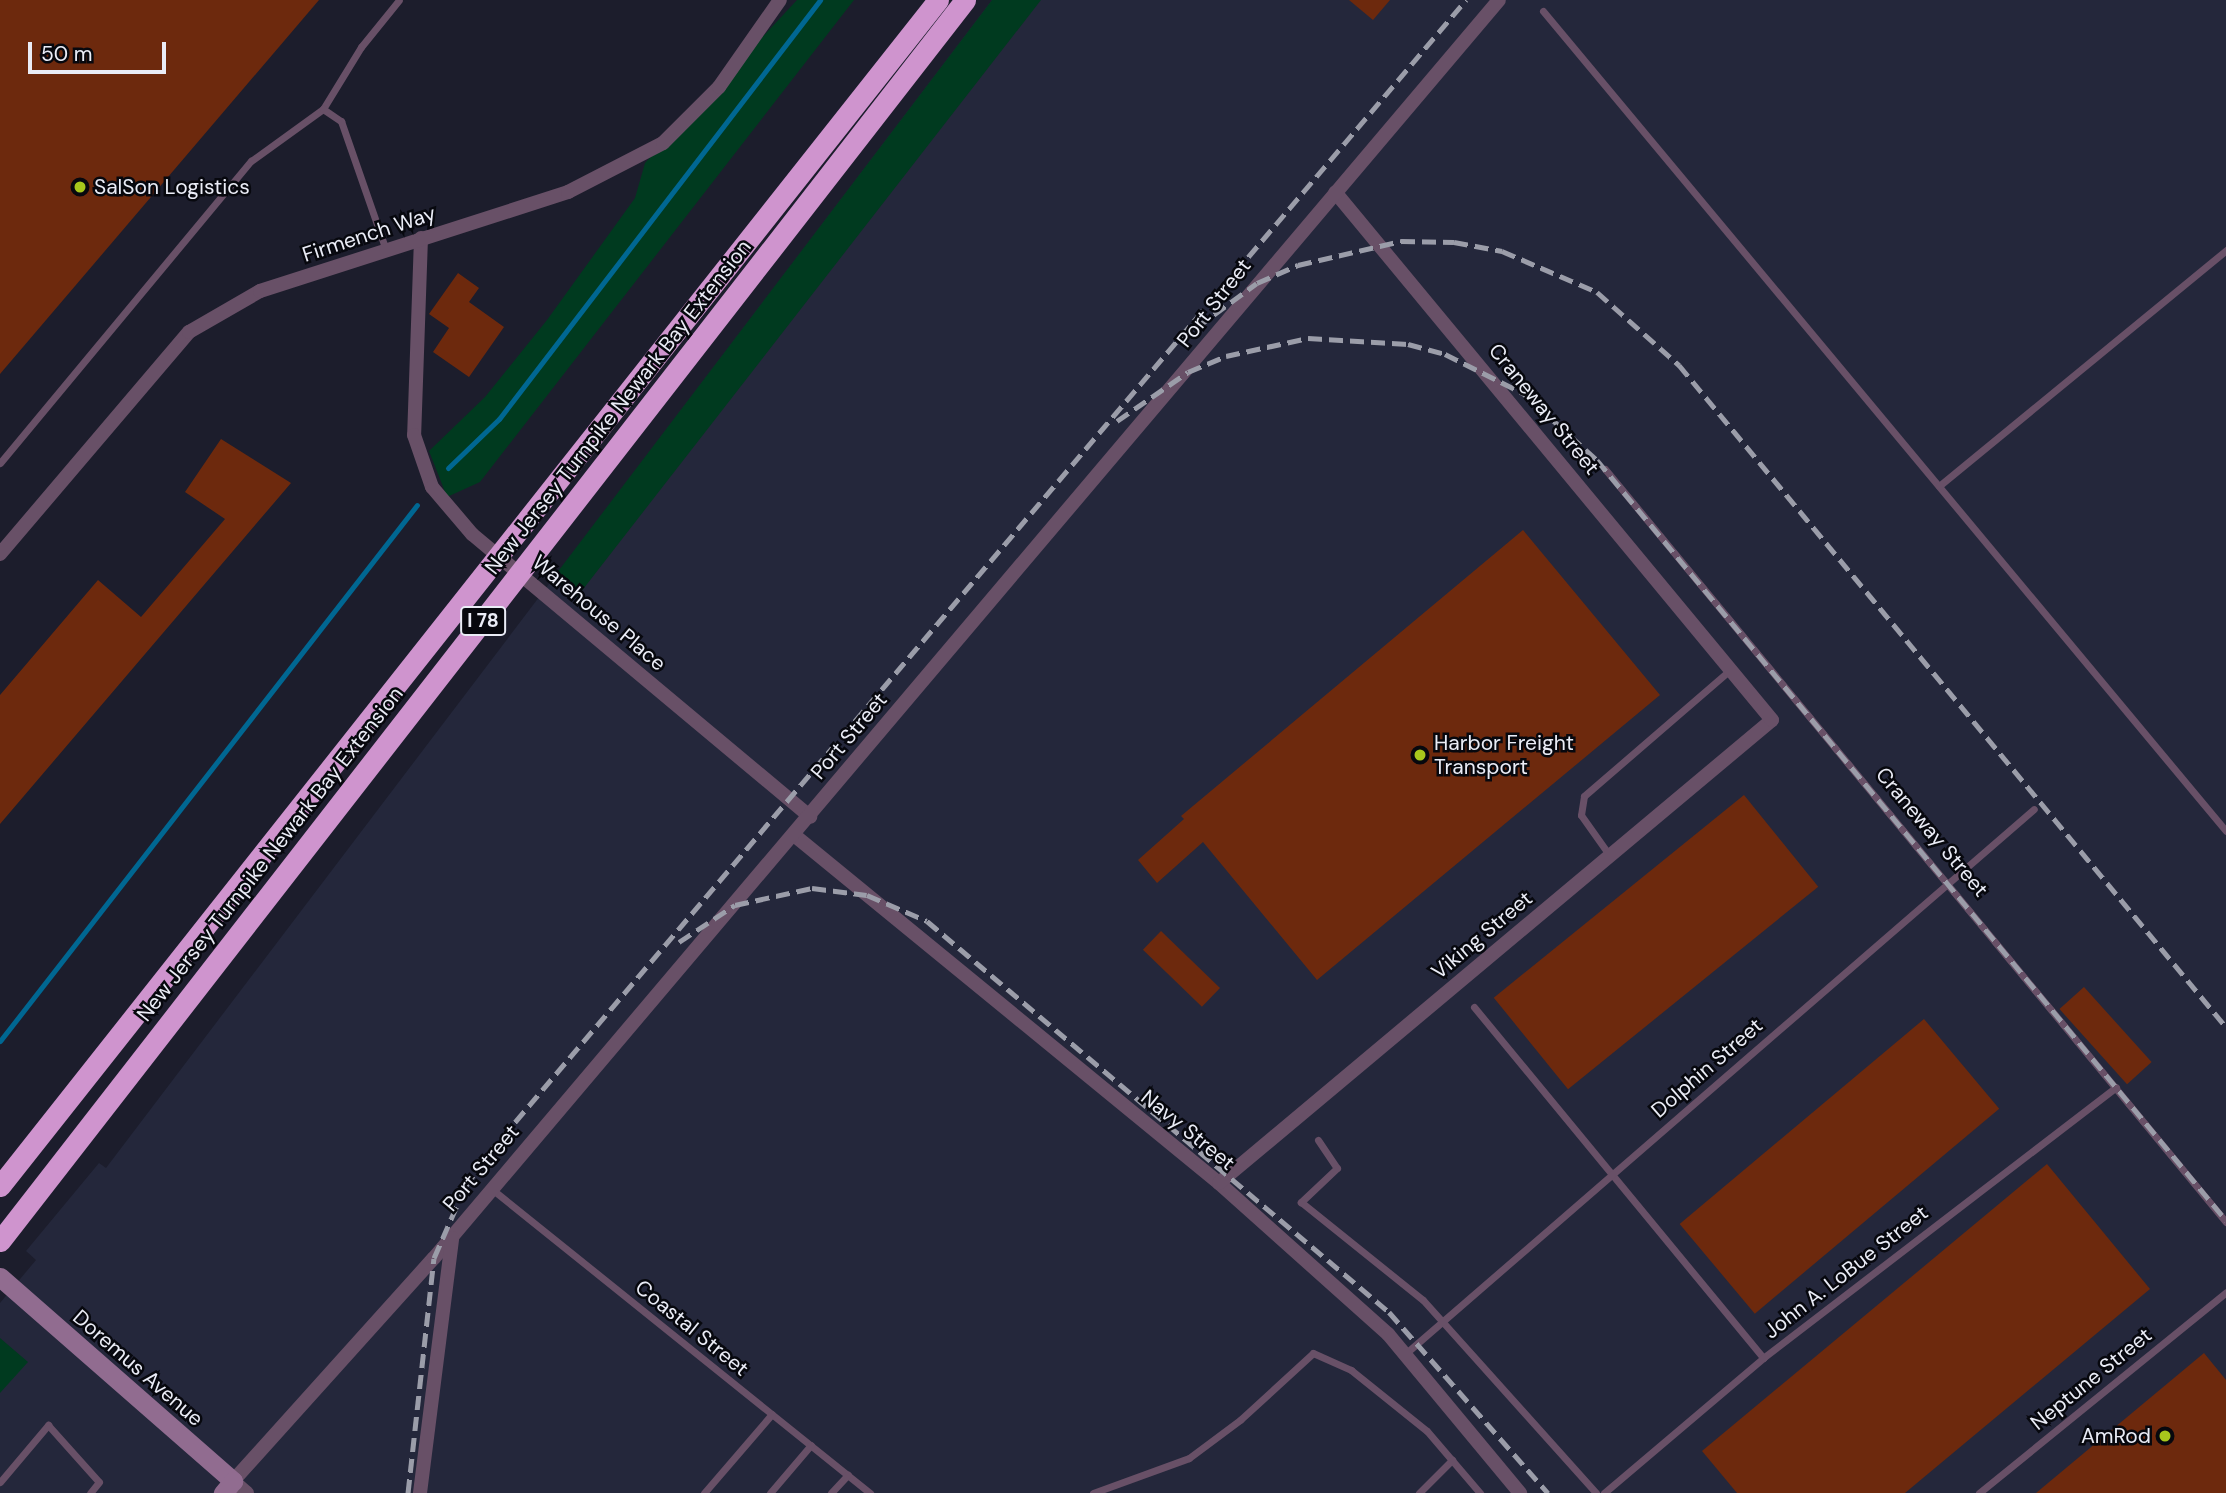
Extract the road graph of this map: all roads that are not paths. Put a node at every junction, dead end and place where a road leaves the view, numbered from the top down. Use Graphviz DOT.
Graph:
graph roads {
  1 [pos="399,0"];
  2 [pos="780,0"];
  3 [pos="938,0"];
  4 [pos="965,0"];
  5 [pos="1499,0"];
  6 [pos="1542,11"];
  7 [pos="323,109"];
  8 [pos="1335,192"];
  9 [pos="421,238"];
  10 [pos="386,250"];
  11 [pos="2226,250"];
  12 [pos="0,463"];
  13 [pos="1605,469"];
  14 [pos="1938,486"];
  15 [pos="0,554"];
  16 [pos="1730,670"];
  17 [pos="1772,720"];
  18 [pos="2034,809"];
  19 [pos="810,817"];
  20 [pos="2226,831"];
  21 [pos="794,835"];
  22 [pos="1610,856"];
  23 [pos="1947,883"];
  24 [pos="1474,1007"];
  25 [pos="2116,1087"];
  26 [pos="1318,1140"];
  27 [pos="1612,1173"];
  28 [pos="1219,1183"];
  29 [pos="0,1186"];
  30 [pos="492,1189"];
  31 [pos="2226,1222"];
  32 [pos="453,1236"];
  33 [pos="0,1241"];
  34 [pos="0,1277"];
  35 [pos="2226,1292"];
  36 [pos="1440,1324"];
  37 [pos="1405,1354"];
  38 [pos="1763,1358"];
  39 [pos="772,1414"];
  40 [pos="811,1445"];
  41 [pos="1451,1460"];
  42 [pos="848,1475"];
  43 [pos="0,1482"];
  44 [pos="234,1489"];
  45 [pos="90,1493"];
  46 [pos="420,1493"];
  47 [pos="704,1493"];
  48 [pos="771,1493"];
  49 [pos="831,1493"];
  50 [pos="870,1493"];
  51 [pos="1093,1493"];
  52 [pos="1419,1493"];
  53 [pos="1480,1493"];
  54 [pos="1520,1493"];
  55 [pos="1596,1493"];
  56 [pos="1604,1493"];
  57 [pos="1979,1493"];
  1 -- 7 [label="lane"];
  2 -- 9 [label="street, Firmench Way"];
  3 -- 29 [label="highway, New Jersey Turnpike Newark Bay Extension / I 78"];
  4 -- 33 [label="highway, New Jersey Turnpike Newark Bay Extension / I 78"];
  5 -- 8 [label="street, Port Street"];
  6 -- 14 [label="lane"];
  7 -- 10 [label="lane"];
  7 -- 12 [label="lane"];
  8 -- 16 [label="street, Craneway Street"];
  8 -- 19 [label="street, Port Street"];
  9 -- 10 [label="street, Firmench Way"];
  9 -- 19 [label="street, Warehouse Place"];
  10 -- 15 [label="street, Firmench Way"];
  11 -- 14 [label="lane"];
  13 -- 23 [label="lane, Craneway Street"];
  14 -- 20 [label="lane"];
  16 -- 17 [label="street, Craneway Street"];
  16 -- 22 [label="lane"];
  17 -- 22 [label="street, Viking Street"];
  18 -- 23 [label="lane, Dolphin Street"];
  19 -- 21 [label="street, Port Street"];
  21 -- 28 [label="street, Navy Street"];
  21 -- 30 [label="street, Port Street"];
  22 -- 28 [label="street, Viking Street"];
  23 -- 25 [label="lane, Craneway Street"];
  23 -- 27 [label="lane, Dolphin Street"];
  24 -- 27 [label="lane"];
  25 -- 31 [label="lane, Craneway Street"];
  25 -- 38 [label="lane, John A. LoBue Street"];
  26 -- 36 [label="lane"];
  27 -- 36 [label="lane, Dolphin Street"];
  27 -- 38 [label="lane"];
  28 -- 37 [label="street, Navy Street"];
  30 -- 32 [label="street, Port Street"];
  30 -- 39 [label="lane, Coastal Street"];
  32 -- 44 [label="street, Port Street"];
  32 -- 46 [label="street"];
  34 -- 44 [label="main road, Doremus Avenue"];
  35 -- 57 [label="lane, Neptune Street"];
  36 -- 37 [label="lane, Dolphin Street"];
  36 -- 55 [label="lane"];
  37 -- 54 [label="street, Navy Street"];
  38 -- 56 [label="lane, John A. LoBue Street"];
  39 -- 40 [label="lane, Coastal Street"];
  39 -- 47 [label="lane"];
  40 -- 42 [label="lane, Coastal Street"];
  40 -- 48 [label="lane"];
  41 -- 51 [label="lane"];
  41 -- 52 [label="lane"];
  41 -- 53 [label="lane"];
  42 -- 49 [label="lane"];
  42 -- 50 [label="lane, Coastal Street"];
  43 -- 45 [label="lane"];
}
